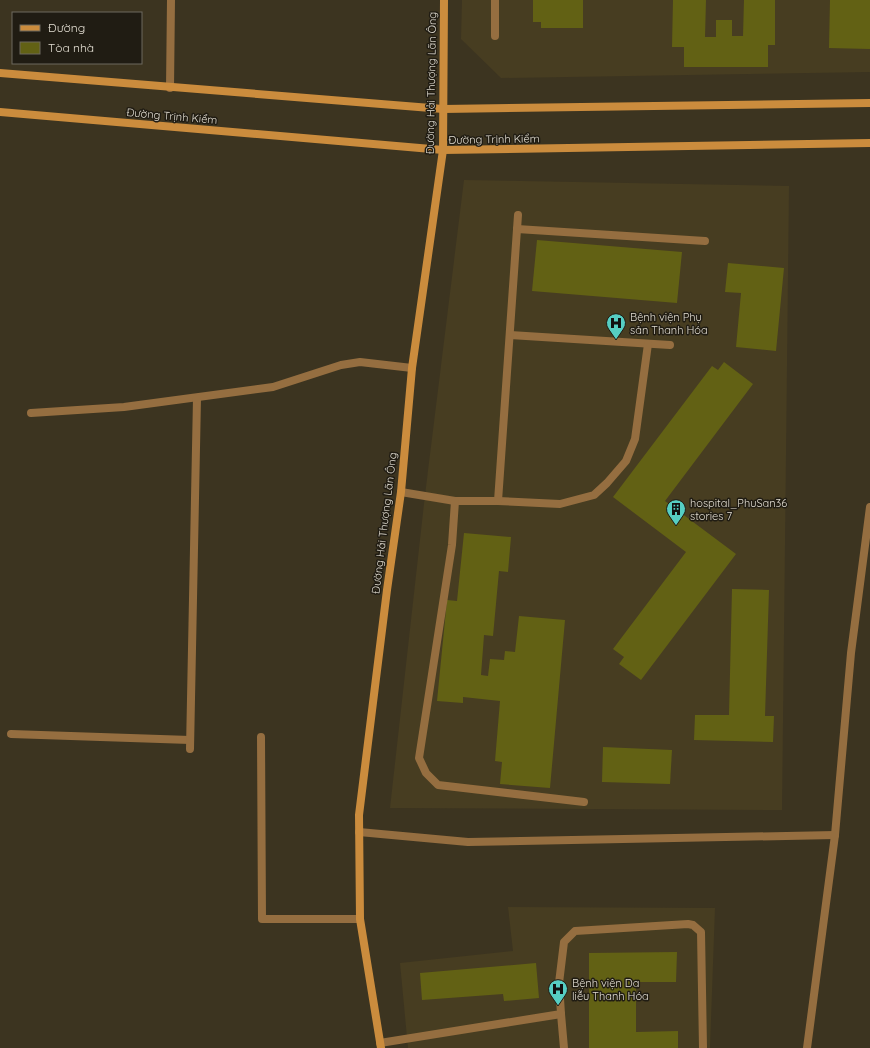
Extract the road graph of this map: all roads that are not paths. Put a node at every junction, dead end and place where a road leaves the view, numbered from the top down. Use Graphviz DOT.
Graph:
graph roads {
  1 [pos="171,0"];
  2 [pos="444,0"];
  3 [pos="495,0"];
  4 [pos="495,36"];
  5 [pos="0,72"];
  6 [pos="170,88"];
  7 [pos="870,103"];
  8 [pos="443,109"];
  9 [pos="0,112"];
  10 [pos="870,143"];
  11 [pos="443,150"];
  12 [pos="518,215"];
  13 [pos="517,229"];
  14 [pos="705,241"];
  15 [pos="510,335"];
  16 [pos="648,344"];
  17 [pos="670,345"];
  18 [pos="412,368"];
  19 [pos="197,398"];
  20 [pos="31,413"];
  21 [pos="401,492"];
  22 [pos="455,501"];
  23 [pos="498,501"];
  24 [pos="870,507"];
  25 [pos="11,734"];
  26 [pos="261,737"];
  27 [pos="190,740"];
  28 [pos="190,749"];
  29 [pos="584,802"];
  30 [pos="358,832"];
  31 [pos="835,835"];
  32 [pos="360,919"];
  33 [pos="561,1014"];
  34 [pos="380,1046"];
  35 [pos="564,1048"];
  36 [pos="703,1048"];
  37 [pos="807,1048"];
  1 -- 6 [label="street"];
  2 -- 8 [label="main road, Đường Hải Thượng Lãn Ông"];
  3 -- 4 [label="street"];
  5 -- 6 [label="main road"];
  6 -- 8 [label="main road"];
  7 -- 8 [label="main road"];
  8 -- 11 [label="main road, Đường Hải Thượng Lãn Ông"];
  9 -- 11 [label="main road, Đường Trịnh Kiểm"];
  10 -- 11 [label="main road, Đường Trịnh Kiểm"];
  11 -- 18 [label="main road, Đường Hải Thượng Lãn Ông"];
  12 -- 13 [label="street"];
  13 -- 14 [label="street"];
  13 -- 15 [label="street"];
  15 -- 16 [label="street"];
  15 -- 23 [label="street"];
  16 -- 17 [label="street"];
  16 -- 23 [label="street"];
  18 -- 19 [label="street"];
  18 -- 21 [label="main road, Đường Hải Thượng Lãn Ông"];
  19 -- 20 [label="street"];
  19 -- 27 [label="street"];
  21 -- 22 [label="street"];
  21 -- 30 [label="main road, Đường Hải Thượng Lãn Ông"];
  22 -- 23 [label="street"];
  22 -- 29 [label="street"];
  24 -- 31 [label="street"];
  25 -- 27 [label="street"];
  26 -- 32 [label="street"];
  27 -- 28 [label="street"];
  30 -- 31 [label="street"];
  30 -- 32 [label="main road, Đường Hải Thượng Lãn Ông"];
  31 -- 37 [label="street"];
  32 -- 34 [label="main road, Đường Hải Thượng Lãn Ông"];
  33 -- 34 [label="street"];
  33 -- 35 [label="street"];
  33 -- 36 [label="street"];
}
